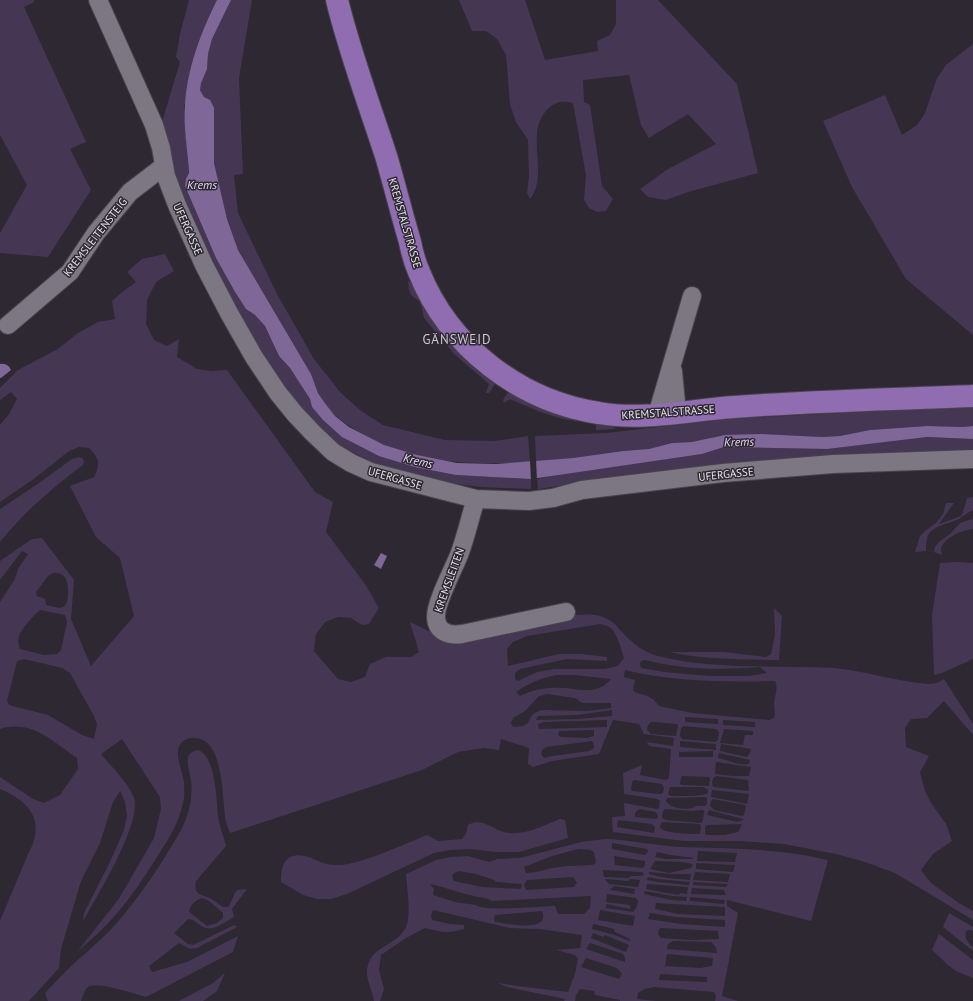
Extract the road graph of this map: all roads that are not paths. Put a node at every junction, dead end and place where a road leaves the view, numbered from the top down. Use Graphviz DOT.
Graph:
graph roads {
  1 [pos="98,0"];
  2 [pos="337,0"];
  3 [pos="164,166"];
  4 [pos="692,296"];
  5 [pos="8,325"];
  6 [pos="973,396"];
  7 [pos="667,414"];
  8 [pos="973,459"];
  9 [pos="476,499"];
  10 [pos="566,612"];
  1 -- 3 [label="street, UFERGASSE"];
  2 -- 7 [label="main road, KREMSTALSTRASSE"];
  3 -- 5 [label="street, KREMSLEITENSTEIG"];
  3 -- 9 [label="street, UFERGASSE"];
  4 -- 7 [label="street"];
  6 -- 7 [label="main road, KREMSTALSTRASSE"];
  8 -- 9 [label="street, UFERGASSE"];
  9 -- 10 [label="street, KREMSLEITEN"];
}
